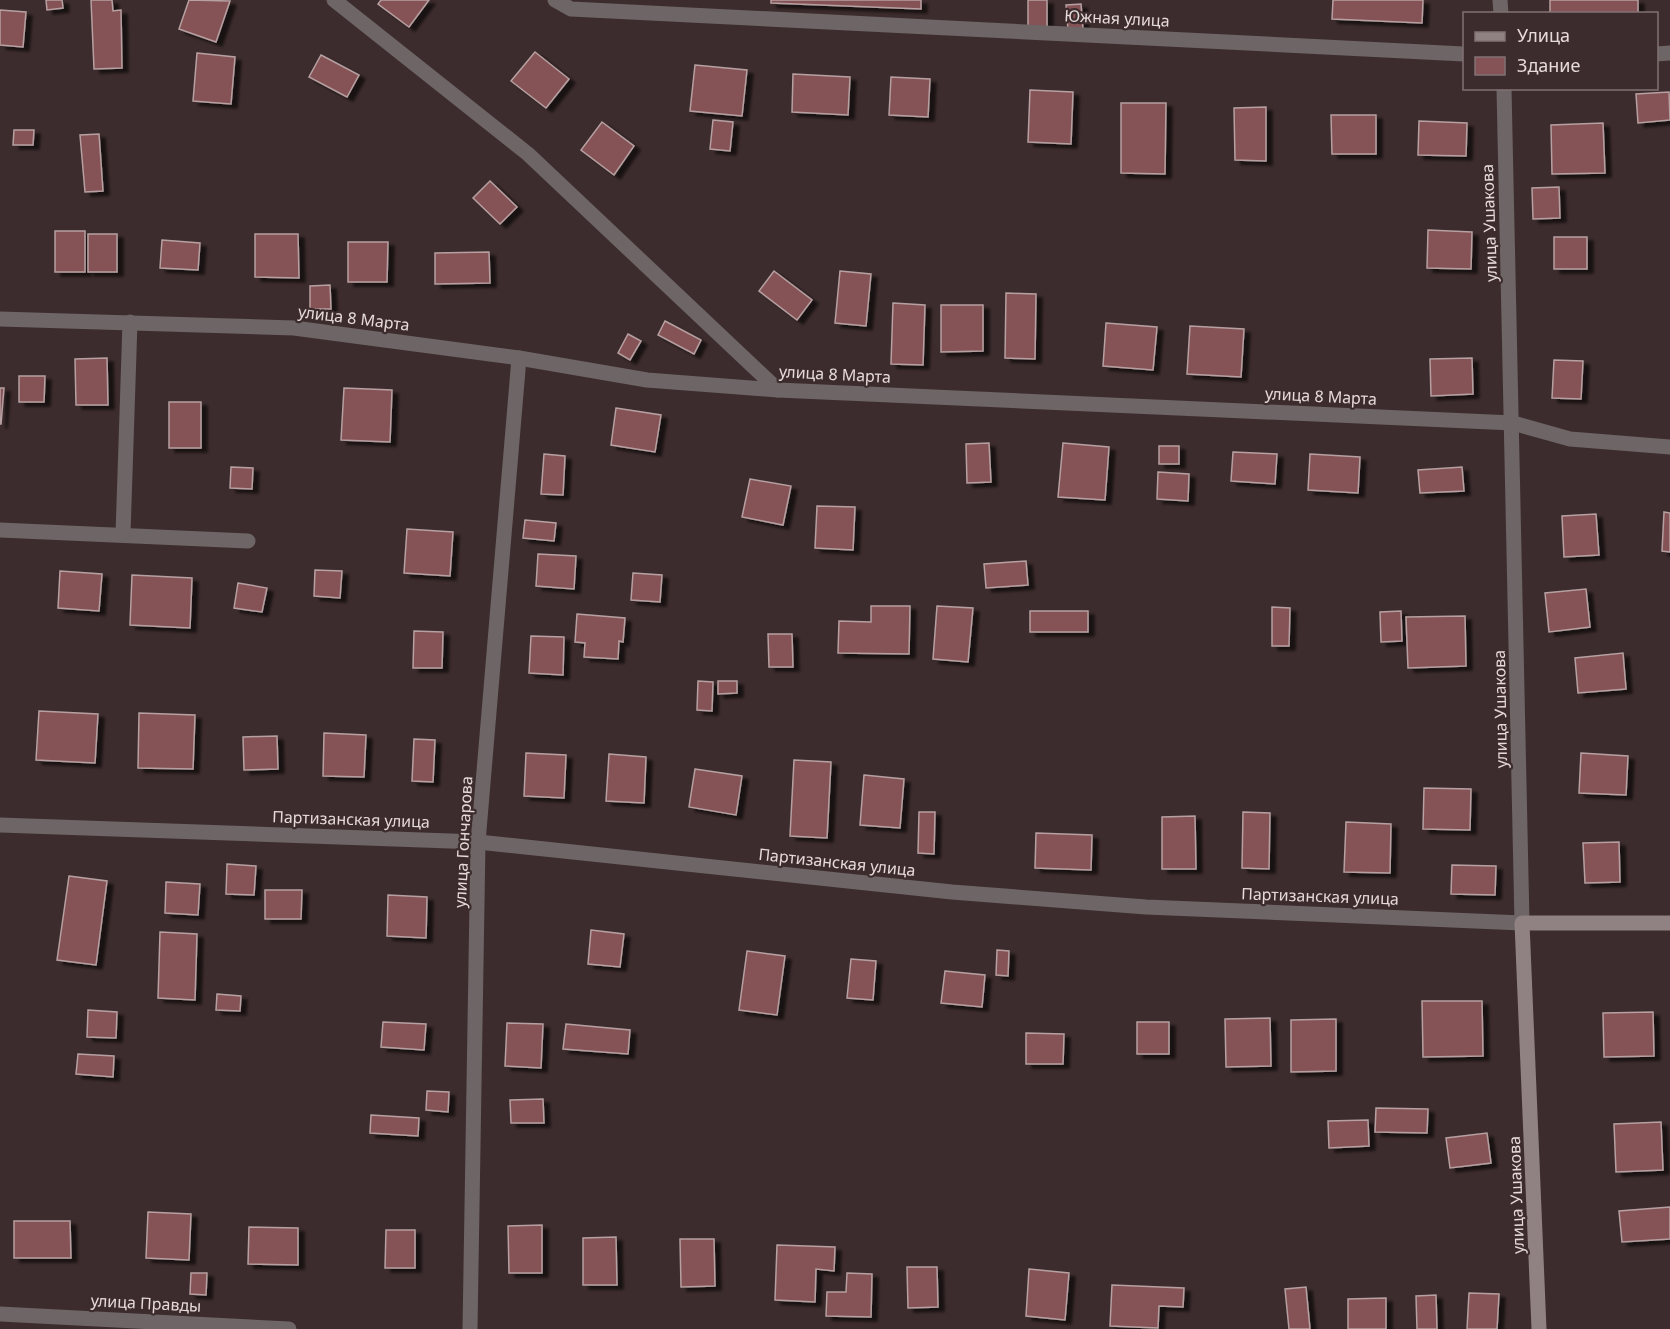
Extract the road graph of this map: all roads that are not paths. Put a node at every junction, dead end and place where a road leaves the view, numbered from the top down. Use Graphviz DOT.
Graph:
graph roads {
  1 [pos="334,0"];
  2 [pos="555,0"];
  3 [pos="1463,54"];
  4 [pos="1504,90"];
  5 [pos="0,319"];
  6 [pos="130,322"];
  7 [pos="519,358"];
  8 [pos="778,390"];
  9 [pos="1513,423"];
  10 [pos="1670,447"];
  11 [pos="0,530"];
  12 [pos="123,534"];
  13 [pos="248,541"];
  14 [pos="0,825"];
  15 [pos="478,842"];
  16 [pos="1522,923"];
  17 [pos="1670,923"];
  18 [pos="0,1314"];
  19 [pos="289,1329"];
  20 [pos="470,1329"];
  21 [pos="1539,1329"];
  1 -- 8 [label="street"];
  2 -- 3 [label="street, Южная улица"];
  4 -- 9 [label="street, улица Ушакова"];
  5 -- 6 [label="street, улица 8 Марта"];
  6 -- 7 [label="street, улица 8 Марта"];
  6 -- 12 [label="street"];
  7 -- 8 [label="street, улица 8 Марта"];
  7 -- 15 [label="street, улица Гончарова"];
  8 -- 9 [label="street, улица 8 Марта"];
  9 -- 10 [label="street, улица 8 Марта"];
  9 -- 16 [label="street, улица Ушакова"];
  11 -- 12 [label="street"];
  12 -- 13 [label="street"];
  14 -- 15 [label="street, Партизанская улица"];
  15 -- 16 [label="street, Партизанская улица"];
  15 -- 20 [label="street, улица Гончарова"];
  16 -- 17 [label="street, Партизанская улица"];
  16 -- 21 [label="street, улица Ушакова"];
  18 -- 19 [label="street, улица Правды"];
}
